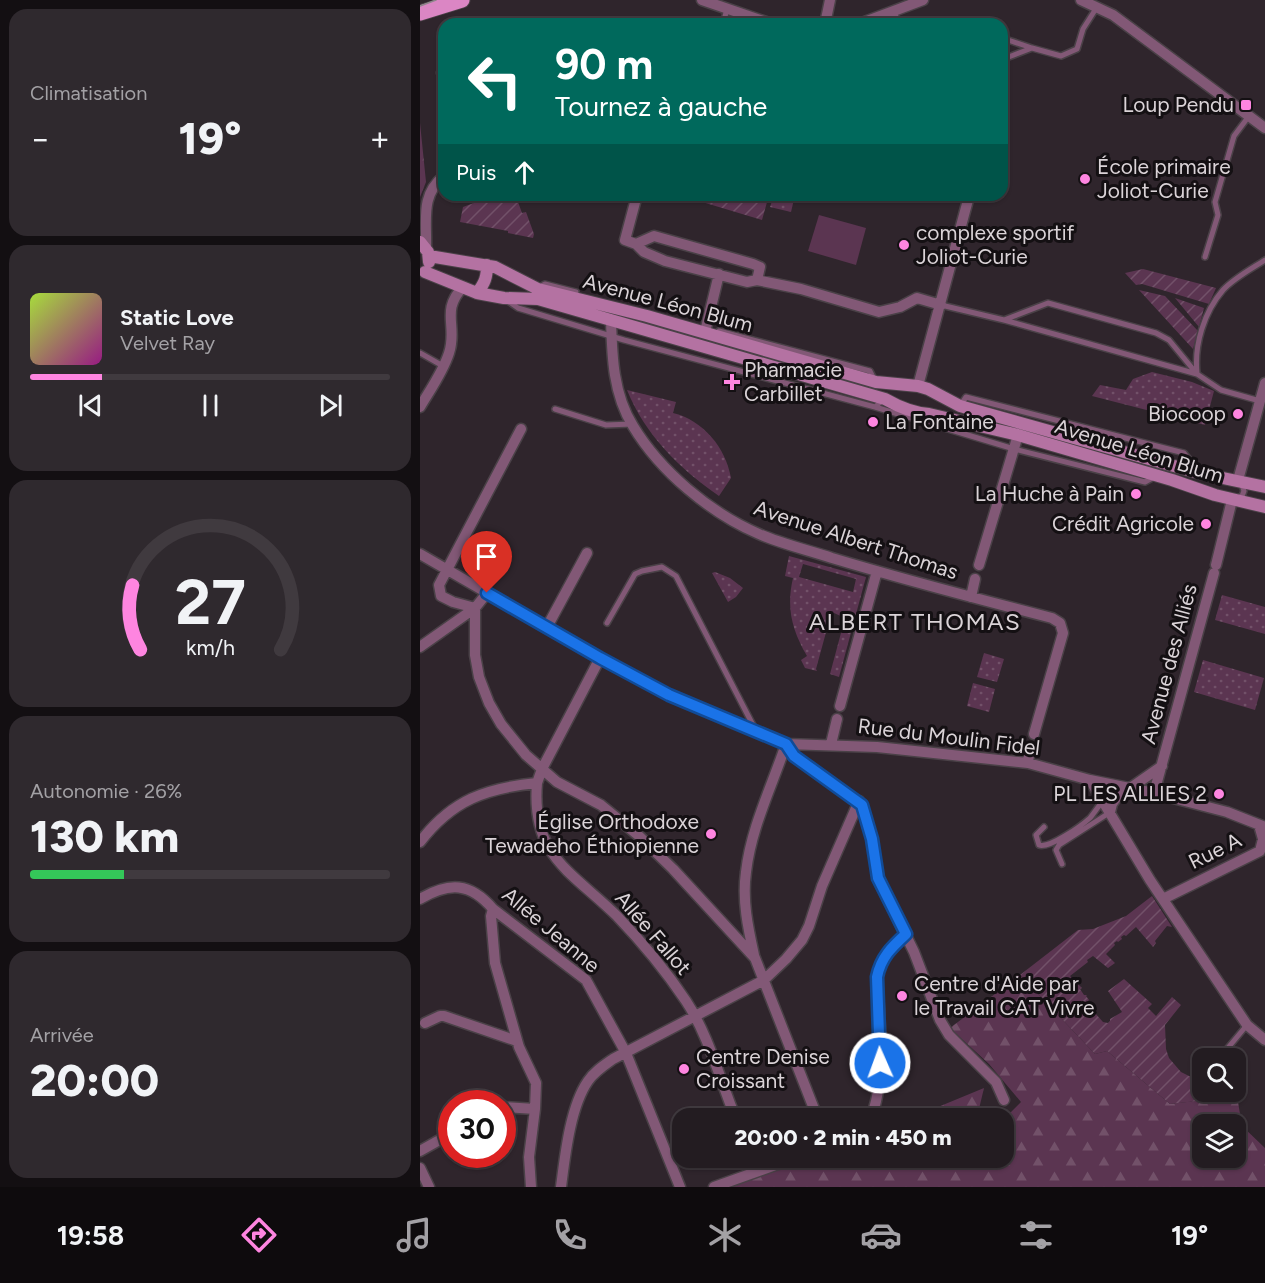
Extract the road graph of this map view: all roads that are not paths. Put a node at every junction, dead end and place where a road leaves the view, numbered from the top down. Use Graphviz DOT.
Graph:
graph roads {
  1 [pos="462,0"];
  2 [pos="702,0"];
  3 [pos="830,0"];
  4 [pos="923,0"];
  5 [pos="1081,0"];
  6 [pos="896,7"];
  7 [pos="1097,7"];
  8 [pos="728,9"];
  9 [pos="420,13"];
  10 [pos="725,18"];
  11 [pos="754,18"];
  12 [pos="826,18"];
  13 [pos="872,18"];
  14 [pos="1008,40"];
  15 [pos="1032,48"];
  16 [pos="1008,57"];
  17 [pos="1250,116"];
  18 [pos="1265,128"];
  19 [pos="438,182"];
  20 [pos="636,201"];
  21 [pos="965,201"];
  22 [pos="426,205"];
  23 [pos="420,218"];
  24 [pos="636,244"];
  25 [pos="425,248"];
  26 [pos="1205,257"];
  27 [pos="1265,260"];
  28 [pos="487,265"];
  29 [pos="423,274"];
  30 [pos="719,274"];
  31 [pos="758,280"];
  32 [pos="463,287"];
  33 [pos="477,293"];
  34 [pos="504,298"];
  35 [pos="941,305"];
  36 [pos="611,320"];
  37 [pos="1004,320"];
  38 [pos="705,330"];
  39 [pos="612,336"];
  40 [pos="420,353"];
  41 [pos="443,366"];
  42 [pos="1197,374"];
  43 [pos="1265,383"];
  44 [pos="899,385"];
  45 [pos="918,386"];
  46 [pos="936,395"];
  47 [pos="1260,401"];
  48 [pos="884,403"];
  49 [pos="420,407"];
  50 [pos="555,409"];
  51 [pos="929,414"];
  52 [pos="632,424"];
  53 [pos="521,429"];
  54 [pos="1018,435"];
  55 [pos="1014,449"];
  56 [pos="1158,475"];
  57 [pos="1240,481"];
  58 [pos="1265,487"];
  59 [pos="1232,500"];
  60 [pos="1265,507"];
  61 [pos="587,553"];
  62 [pos="420,554"];
  63 [pos="979,565"];
  64 [pos="446,570"];
  65 [pos="877,571"];
  66 [pos="975,579"];
  67 [pos="487,593"];
  68 [pos="970,597"];
  69 [pos="475,608"];
  70 [pos="607,623"];
  71 [pos="547,627"];
  72 [pos="420,647"];
  73 [pos="596,652"];
  74 [pos="840,706"];
  75 [pos="837,719"];
  76 [pos="761,734"];
  77 [pos="1034,734"];
  78 [pos="786,744"];
  79 [pos="831,744"];
  80 [pos="1030,747"];
  81 [pos="1028,763"];
  82 [pos="1162,765"];
  83 [pos="542,769"];
  84 [pos="1090,780"];
  85 [pos="537,783"];
  86 [pos="1129,789"];
  87 [pos="1154,793"];
  88 [pos="859,801"];
  89 [pos="1103,801"];
  90 [pos="1110,812"];
  91 [pos="1262,826"];
  92 [pos="1044,827"];
  93 [pos="420,842"];
  94 [pos="1062,864"];
  95 [pos="420,899"];
  96 [pos="1163,899"];
  97 [pos="493,909"];
  98 [pos="906,934"];
  99 [pos="755,958"];
  100 [pos="764,980"];
  101 [pos="695,1016"];
  102 [pos="425,1023"];
  103 [pos="1247,1025"];
  104 [pos="1265,1040"];
  105 [pos="517,1041"];
  106 [pos="1227,1048"];
  107 [pos="627,1053"];
  108 [pos="1004,1100"];
  109 [pos="516,1108"];
  110 [pos="732,1108"];
  111 [pos="814,1108"];
  112 [pos="875,1108"];
  113 [pos="535,1109"];
  114 [pos="438,1141"];
  115 [pos="420,1151"];
  116 [pos="420,1168"];
  117 [pos="755,1168"];
  118 [pos="767,1168"];
  119 [pos="756,1172"];
  120 [pos="429,1187"];
  121 [pos="531,1187"];
  122 [pos="561,1187"];
  123 [pos="680,1187"];
  124 [pos="714,1187"];
  1 -- 9 [label="main road"];
  2 -- 8 [label="street"];
  3 -- 12 [label="street"];
  4 -- 6 [label="street"];
  5 -- 7 [label="street"];
  6 -- 13 [label="street"];
  7 -- 15 [label="lane"];
  7 -- 17 [label="street"];
  8 -- 10 [label="lane"];
  8 -- 11 [label="street"];
  14 -- 15 [label="lane"];
  15 -- 16 [label="lane"];
  17 -- 18 [label="street"];
  17 -- 26 [label="lane"];
  19 -- 22 [label="street"];
  20 -- 24 [label="street"];
  21 -- 35 [label="street"];
  22 -- 23 [label="street"];
  22 -- 25 [label="street"];
  24 -- 30 [label="street"];
  24 -- 31 [label="street"];
  25 -- 28 [label="main road, Avenue Léon Blum"];
  25 -- 29 [label="main road"];
  27 -- 42 [label="lane"];
  28 -- 33 [label="main road"];
  28 -- 38 [label="main road, Avenue Léon Blum"];
  29 -- 32 [label="main road, Avenue Léon Blum"];
  30 -- 31 [label="street"];
  30 -- 38 [label="street"];
  31 -- 35 [label="street"];
  32 -- 33 [label="main road, Avenue Léon Blum"];
  32 -- 41 [label="street"];
  33 -- 34 [label="main road, Avenue Léon Blum"];
  34 -- 36 [label="main road, Avenue Léon Blum"];
  34 -- 39 [label="lane"];
  35 -- 37 [label="lane"];
  35 -- 45 [label="street"];
  36 -- 39 [label="street, Avenue Albert Thomas"];
  36 -- 48 [label="main road, Avenue Léon Blum"];
  37 -- 42 [label="lane"];
  37 -- 42 [label="lane"];
  38 -- 44 [label="main road, Avenue Léon Blum"];
  39 -- 48 [label="lane"];
  39 -- 52 [label="street, Avenue Albert Thomas"];
  40 -- 41 [label="lane"];
  41 -- 49 [label="street"];
  42 -- 47 [label="lane"];
  43 -- 47 [label="street"];
  44 -- 45 [label="main road, Avenue Léon Blum"];
  44 -- 48 [label="main road"];
  45 -- 46 [label="main road, Avenue Léon Blum"];
  46 -- 51 [label="main road"];
  46 -- 57 [label="main road, Avenue Léon Blum"];
  47 -- 57 [label="street"];
  48 -- 51 [label="main road, Avenue Léon Blum"];
  48 -- 55 [label="lane"];
  50 -- 52 [label="lane"];
  51 -- 54 [label="main road, Avenue Léon Blum"];
  52 -- 65 [label="street, Avenue Albert Thomas"];
  53 -- 64 [label="street"];
  54 -- 55 [label="street"];
  54 -- 56 [label="main road, Avenue Léon Blum"];
  55 -- 56 [label="lane"];
  55 -- 63 [label="street"];
  56 -- 59 [label="main road, Avenue Léon Blum"];
  57 -- 58 [label="main road, Avenue Léon Blum"];
  57 -- 59 [label="main road"];
  59 -- 60 [label="main road, Avenue Léon Blum"];
  59 -- 82 [label="street, Avenue des Alliés"];
  61 -- 71 [label="street"];
  62 -- 64 [label="street, Rue du Moulin Fidel"];
  64 -- 67 [label="street, Rue du Moulin Fidel"];
  64 -- 69 [label="street"];
  65 -- 68 [label="street, Avenue Albert Thomas"];
  65 -- 74 [label="street"];
  66 -- 68 [label="street"];
  67 -- 69 [label="street"];
  67 -- 71 [label="street, Rue du Moulin Fidel"];
  68 -- 77 [label="street, Avenue Albert Thomas"];
  69 -- 72 [label="street"];
  69 -- 83 [label="street"];
  70 -- 76 [label="lane"];
  71 -- 73 [label="street, Rue du Moulin Fidel"];
  73 -- 76 [label="street, Rue du Moulin Fidel"];
  73 -- 83 [label="street, Allée Fallot"];
  75 -- 79 [label="street"];
  76 -- 78 [label="street, Rue du Moulin Fidel"];
  78 -- 79 [label="street, Rue du Moulin Fidel"];
  78 -- 88 [label="street"];
  78 -- 99 [label="street"];
  79 -- 81 [label="street, Rue du Moulin Fidel"];
  80 -- 81 [label="street"];
  81 -- 84 [label="street, Rue du Moulin Fidel"];
  82 -- 86 [label="street, Avenue des Alliés"];
  82 -- 87 [label="street, Avenue des Alliés"];
  83 -- 85 [label="street, Allée Fallot"];
  83 -- 99 [label="street"];
  84 -- 86 [label="street, Rue du Moulin Fidel"];
  84 -- 89 [label="street"];
  85 -- 93 [label="street"];
  85 -- 101 [label="street, Allée Fallot"];
  86 -- 87 [label="street, Rue du Moulin Fidel"];
  86 -- 90 [label="street"];
  87 -- 91 [label="street, Rue du Moulin Fidel"];
  88 -- 98 [label="street"];
  88 -- 100 [label="street"];
  89 -- 90 [label="street"];
  89 -- 92 [label="lane"];
  90 -- 94 [label="lane"];
  90 -- 96 [label="street"];
  91 -- 96 [label="street, Rue A"];
  95 -- 97 [label="street, Allée Jeanne"];
  96 -- 103 [label="street"];
  97 -- 105 [label="street"];
  97 -- 107 [label="street, Allée Jeanne"];
  98 -- 108 [label="street"];
  98 -- 112 [label="street"];
  99 -- 100 [label="street"];
  100 -- 101 [label="street"];
  100 -- 111 [label="street"];
  101 -- 107 [label="street"];
  101 -- 110 [label="street, Allée Fallot"];
  102 -- 105 [label="street"];
  103 -- 104 [label="street"];
  103 -- 106 [label="lane"];
  105 -- 113 [label="street"];
  107 -- 122 [label="street"];
  107 -- 123 [label="street, Allée Jeanne"];
  109 -- 113 [label="street"];
  113 -- 121 [label="street"];
  114 -- 115 [label="street"];
  116 -- 120 [label="street"];
  117 -- 119 [label="street"];
  118 -- 119 [label="street"];
  119 -- 124 [label="street"];
}
